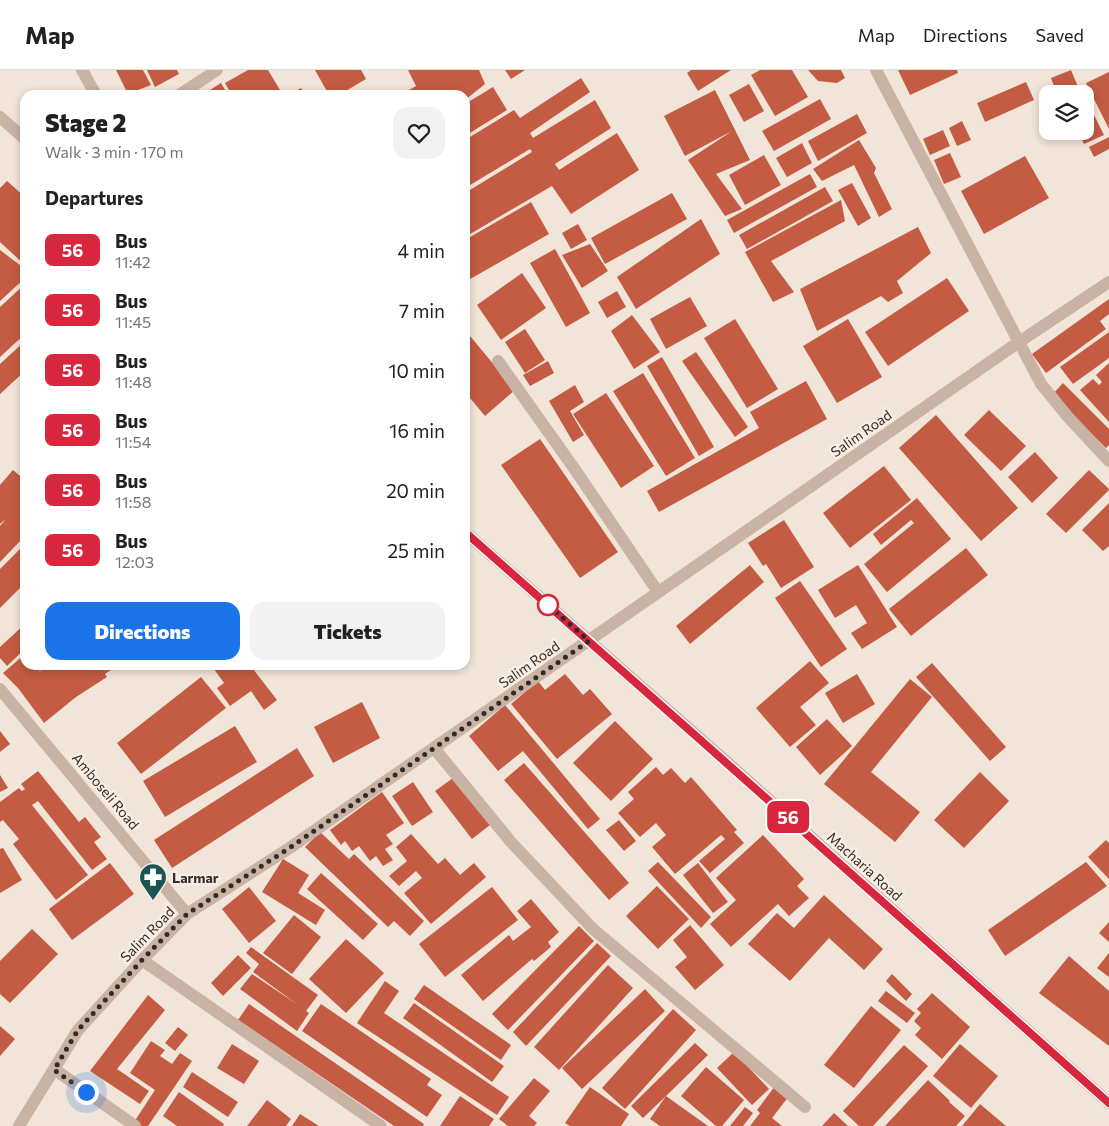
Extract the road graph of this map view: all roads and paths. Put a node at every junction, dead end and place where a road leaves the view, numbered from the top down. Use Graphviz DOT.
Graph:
graph roads {
  1 [pos="82,70"];
  2 [pos="217,70"];
  3 [pos="876,70"];
  4 [pos="93,90"];
  5 [pos="186,90"];
  6 [pos="0,117"];
  7 [pos="20,135"];
  8 [pos="1109,282"];
  9 [pos="1019,342"];
  10 [pos="498,361"];
  11 [pos="1109,461"];
  12 [pos="470,536"];
  13 [pos="658,592"];
  14 [pos="589,641"];
  15 [pos="0,689"];
  16 [pos="434,748"];
  17 [pos="187,914"];
  18 [pos="142,960"];
  19 [pos="54,1070"];
  20 [pos="1109,1103"];
  21 [pos="805,1107"];
  22 [pos="19,1126"];
  23 [pos="135,1126"];
  24 [pos="381,1126"];
  1 -- 4 [label="street"];
  2 -- 5 [label="street"];
  3 -- 9 [label="street"];
  6 -- 7 [label="street"];
  8 -- 9 [label="street, Salim Road"];
  9 -- 11 [label="street"];
  9 -- 13 [label="street, Salim Road"];
  10 -- 13 [label="street"];
  12 -- 14 [label="street, Macharia Road"];
  13 -- 14 [label="street, Salim Road"];
  14 -- 16 [label="street, Salim Road"];
  14 -- 20 [label="street, Macharia Road"];
  15 -- 17 [label="street, Amboseli Road"];
  16 -- 17 [label="street, Salim Road"];
  16 -- 21 [label="street"];
  17 -- 18 [label="street, Salim Road"];
  18 -- 19 [label="street, Salim Road"];
  18 -- 24 [label="street"];
  19 -- 22 [label="street, Salim Road"];
  19 -- 23 [label="street"];
}
